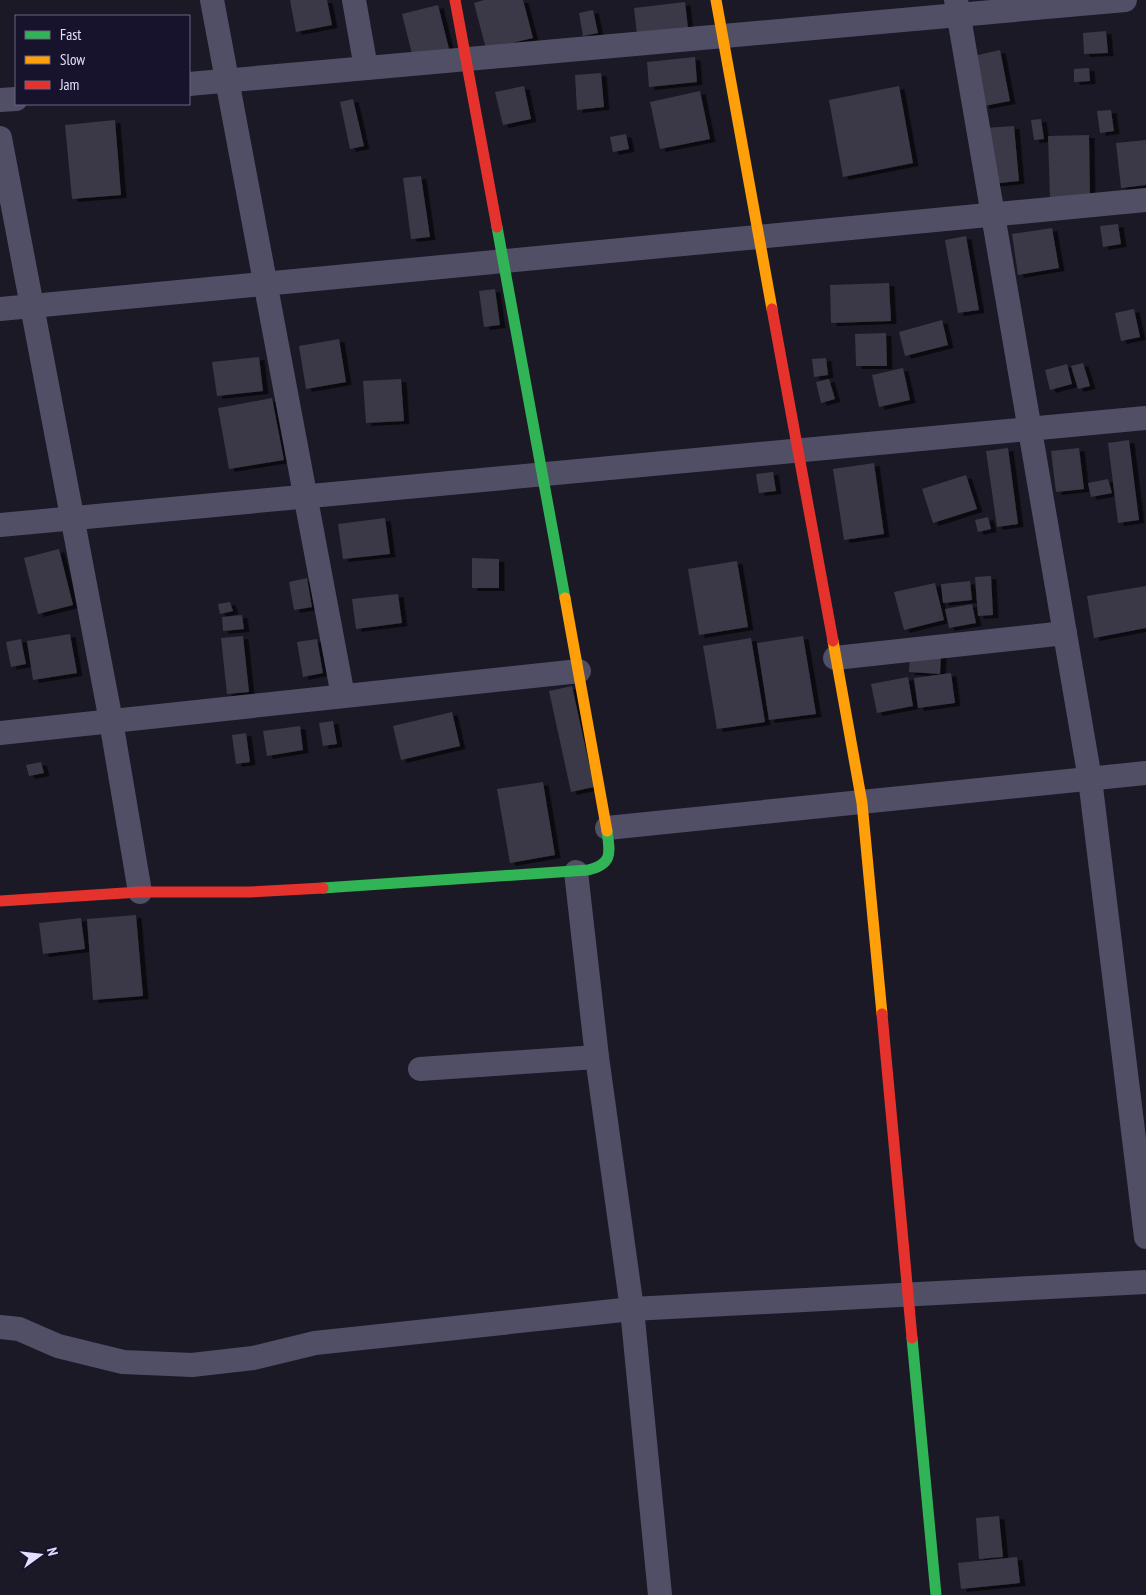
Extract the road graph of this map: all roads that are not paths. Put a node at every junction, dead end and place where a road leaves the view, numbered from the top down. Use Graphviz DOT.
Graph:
graph roads {
  1 [pos="212,0"];
  2 [pos="354,0"];
  3 [pos="455,0"];
  4 [pos="716,0"];
  5 [pos="1125,0"];
  6 [pos="957,8"];
  7 [pos="722,36"];
  8 [pos="466,59"];
  9 [pos="366,68"];
  10 [pos="227,81"];
  11 [pos="190,84"];
  12 [pos="15,99"];
  13 [pos="0,100"];
  14 [pos="0,138"];
  15 [pos="1146,200"];
  16 [pos="993,215"];
  17 [pos="759,237"];
  18 [pos="503,261"];
  19 [pos="265,284"];
  20 [pos="32,306"];
  21 [pos="0,309"];
  22 [pos="1146,418"];
  23 [pos="1030,429"];
  24 [pos="797,451"];
  25 [pos="542,474"];
  26 [pos="305,496"];
  27 [pos="73,518"];
  28 [pos="0,525"];
  29 [pos="1065,633"];
  30 [pos="835,658"];
  31 [pos="579,671"];
  32 [pos="343,696"];
  33 [pos="111,721"];
  34 [pos="0,733"];
  35 [pos="1146,773"];
  36 [pos="1090,779"];
  37 [pos="862,803"];
  38 [pos="607,828"];
  39 [pos="576,872"];
  40 [pos="140,892"];
  41 [pos="0,901"];
  42 [pos="597,1057"];
  43 [pos="420,1068"];
  44 [pos="1146,1237"];
  45 [pos="1146,1282"];
  46 [pos="907,1294"];
  47 [pos="632,1310"];
  48 [pos="0,1327"];
  49 [pos="660,1595"];
  50 [pos="936,1595"];
  1 -- 10 [label="street"];
  2 -- 9 [label="street"];
  3 -- 8 [label="street"];
  4 -- 7 [label="street"];
  5 -- 6 [label="street"];
  6 -- 7 [label="street"];
  6 -- 16 [label="street"];
  7 -- 8 [label="street"];
  7 -- 17 [label="street"];
  8 -- 9 [label="street"];
  8 -- 18 [label="street"];
  9 -- 10 [label="street"];
  10 -- 11 [label="street"];
  10 -- 19 [label="street"];
  12 -- 13 [label="street"];
  14 -- 20 [label="street"];
  15 -- 16 [label="street"];
  16 -- 17 [label="street"];
  16 -- 23 [label="street"];
  17 -- 18 [label="street"];
  17 -- 24 [label="street"];
  18 -- 19 [label="street"];
  18 -- 25 [label="street"];
  19 -- 20 [label="street"];
  19 -- 26 [label="street"];
  20 -- 21 [label="street"];
  20 -- 27 [label="street"];
  22 -- 23 [label="street"];
  23 -- 24 [label="street"];
  23 -- 29 [label="street"];
  24 -- 25 [label="street"];
  24 -- 30 [label="street"];
  25 -- 26 [label="street"];
  25 -- 31 [label="street"];
  26 -- 27 [label="street"];
  26 -- 32 [label="street"];
  27 -- 28 [label="street"];
  27 -- 33 [label="street"];
  29 -- 30 [label="street"];
  29 -- 36 [label="street"];
  30 -- 37 [label="street"];
  31 -- 32 [label="street"];
  31 -- 38 [label="street"];
  32 -- 33 [label="street"];
  33 -- 34 [label="street"];
  33 -- 40 [label="street"];
  35 -- 36 [label="street"];
  36 -- 37 [label="street"];
  36 -- 44 [label="street"];
  37 -- 38 [label="street"];
  37 -- 46 [label="street"];
  38 -- 39 [label="street"];
  39 -- 40 [label="street"];
  39 -- 42 [label="street"];
  40 -- 41 [label="street"];
  42 -- 43 [label="street"];
  42 -- 47 [label="street"];
  45 -- 46 [label="street"];
  46 -- 47 [label="street"];
  46 -- 50 [label="street"];
  47 -- 48 [label="street"];
  47 -- 49 [label="street"];
}
